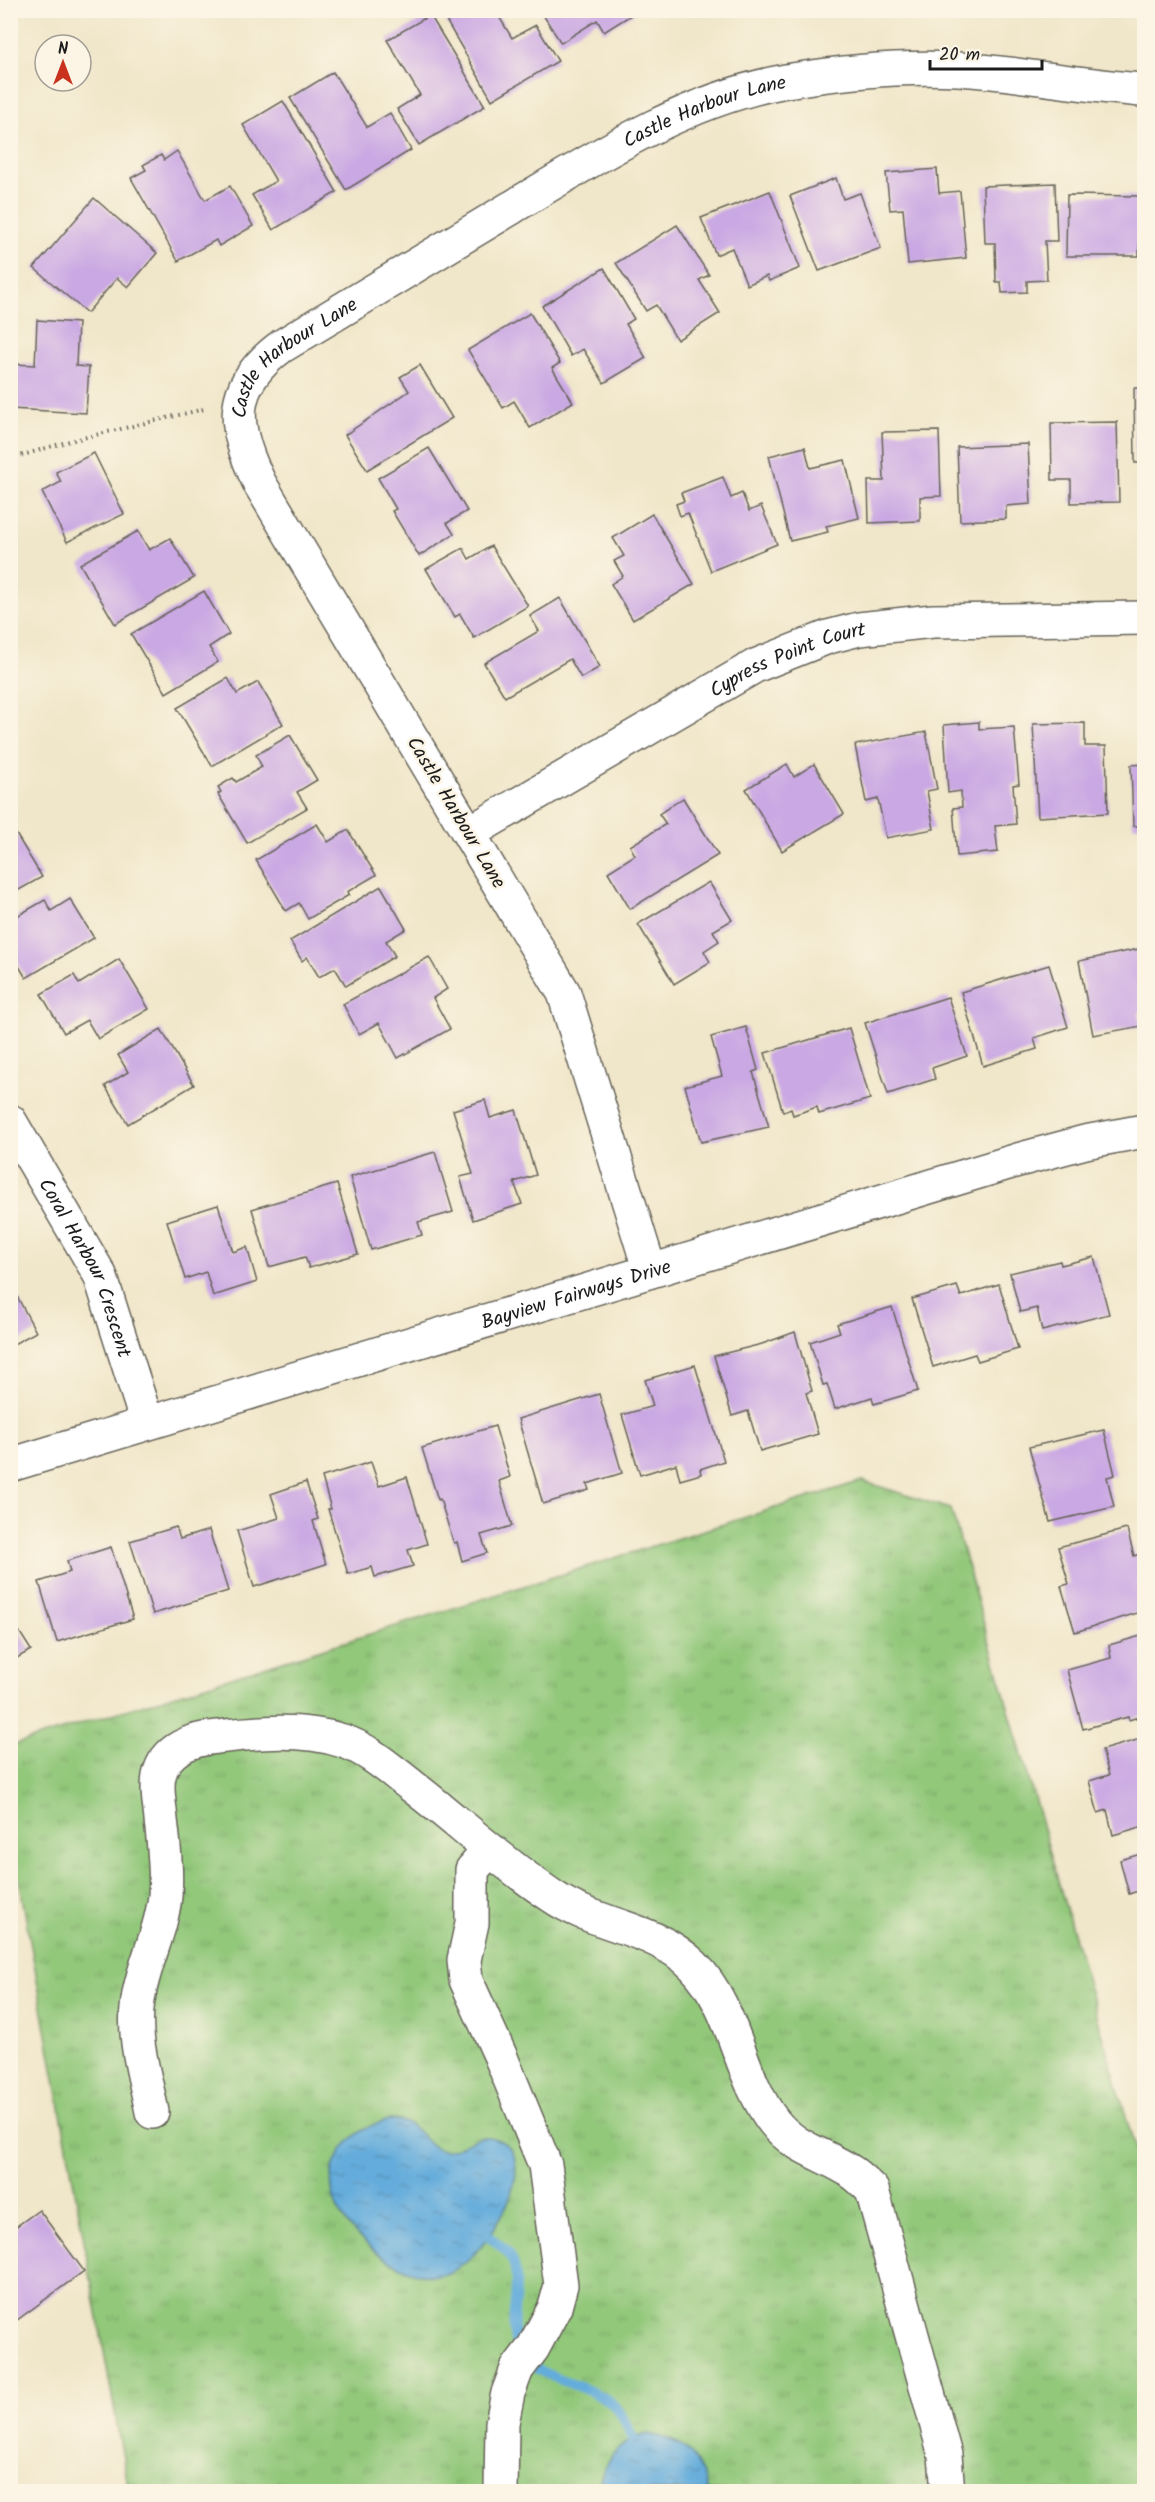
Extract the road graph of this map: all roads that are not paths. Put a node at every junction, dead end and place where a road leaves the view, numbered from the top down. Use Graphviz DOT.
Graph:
graph roads {
  1 [pos="1144,90"];
  2 [pos="1144,618"];
  3 [pos="469,833"];
  4 [pos="10,1121"];
  5 [pos="1144,1131"];
  6 [pos="650,1271"];
  7 [pos="147,1423"];
  8 [pos="10,1465"];
  9 [pos="489,1850"];
  10 [pos="152,2112"];
  11 [pos="501,2492"];
  12 [pos="948,2492"];
  1 -- 3 [label="street, Castle Harbour Lane"];
  2 -- 3 [label="street, Cypress Point Court"];
  3 -- 6 [label="street, Castle Harbour Lane"];
  4 -- 7 [label="street, Coral Harbour Crescent"];
  5 -- 6 [label="street, Bayview Fairways Drive"];
  6 -- 7 [label="street, Bayview Fairways Drive"];
  7 -- 8 [label="street, Bayview Fairways Drive"];
  9 -- 10 [label="street"];
  9 -- 11 [label="street"];
  9 -- 12 [label="street"];
}
